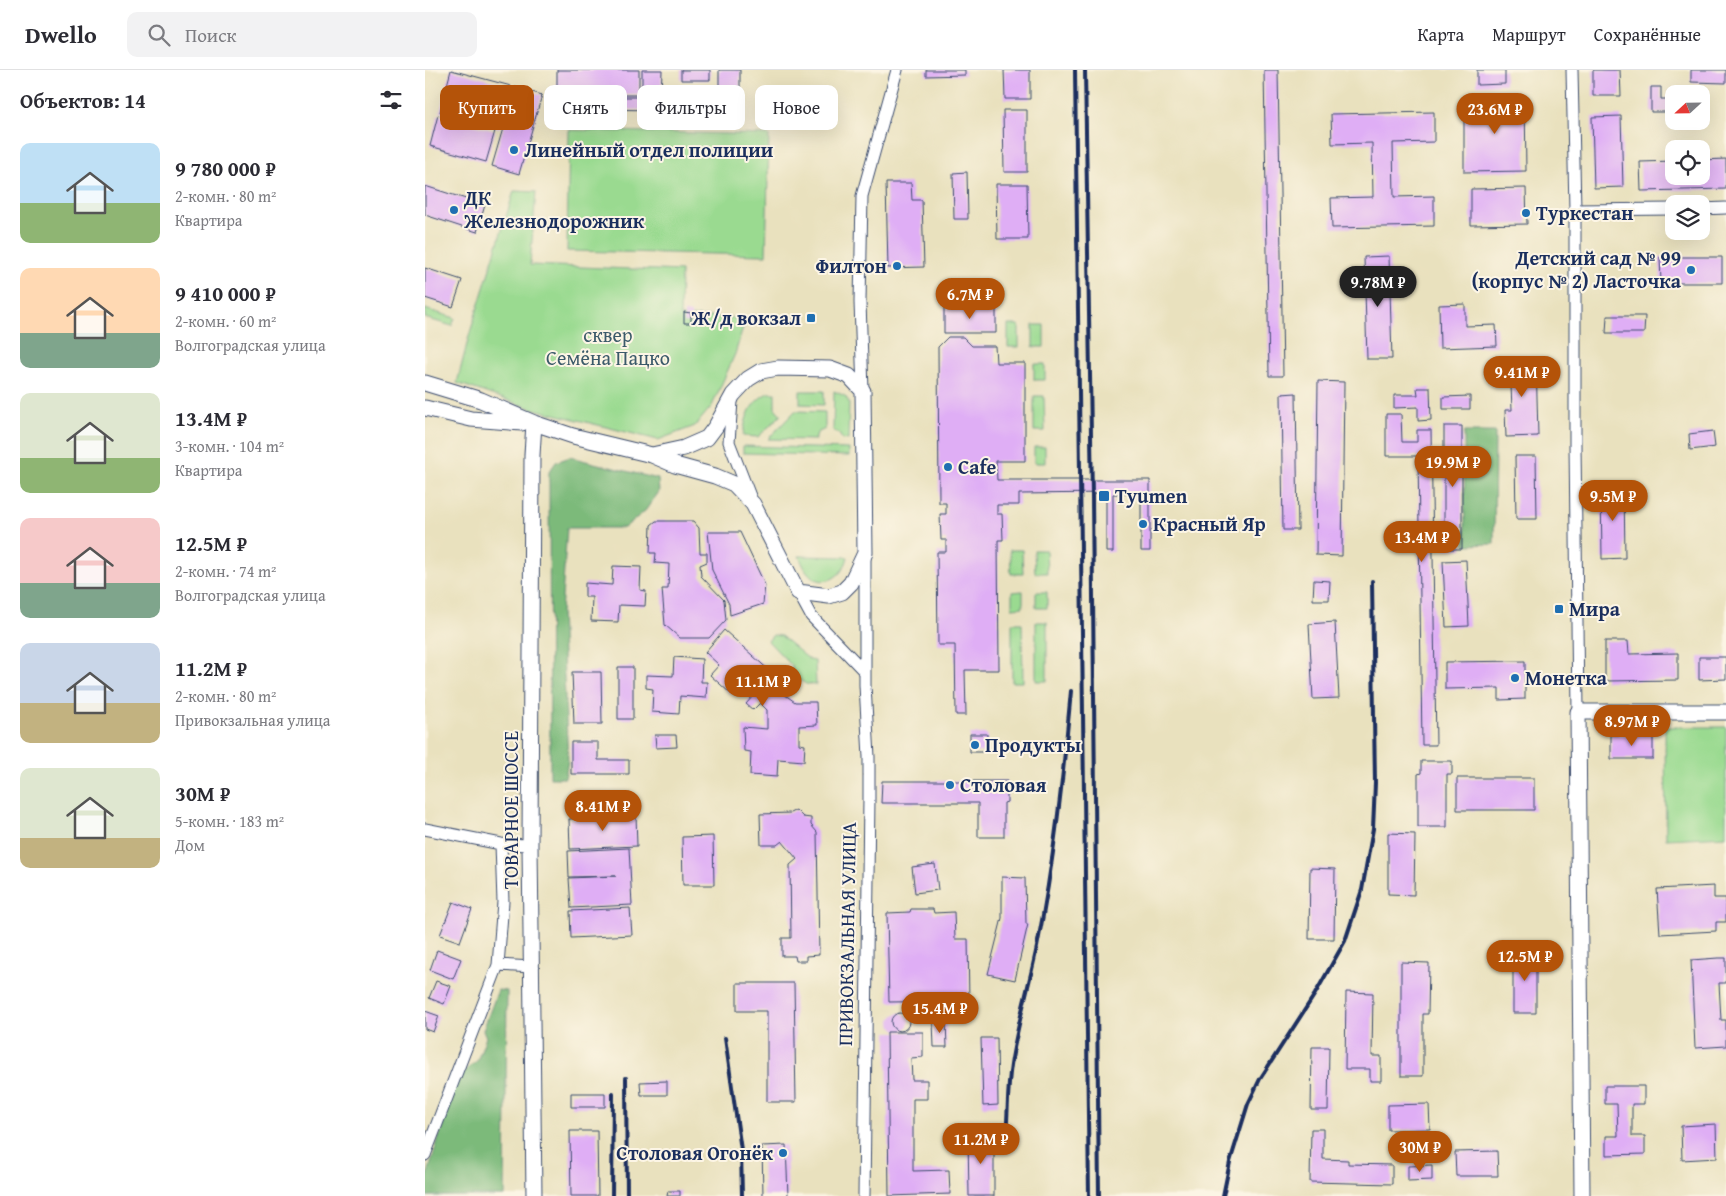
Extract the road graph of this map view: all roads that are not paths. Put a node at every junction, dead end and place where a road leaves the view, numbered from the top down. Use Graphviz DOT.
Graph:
graph roads {
  1 [pos="897,70"];
  2 [pos="1572,70"];
  3 [pos="1726,208"];
  4 [pos="1665,209"];
  5 [pos="1710,209"];
  6 [pos="1575,210"];
  7 [pos="425,383"];
  8 [pos="863,392"];
  9 [pos="733,395"];
  10 [pos="425,408"];
  11 [pos="534,424"];
  12 [pos="652,455"];
  13 [pos="753,504"];
  14 [pos="865,552"];
  15 [pos="797,592"];
  16 [pos="865,672"];
  17 [pos="1578,712"];
  18 [pos="1726,712"];
  19 [pos="425,829"];
  20 [pos="501,844"];
  21 [pos="530,845"];
  22 [pos="498,965"];
  23 [pos="532,967"];
  24 [pos="425,1155"];
  25 [pos="534,1196"];
  26 [pos="865,1196"];
  27 [pos="1582,1196"];
  1 -- 8 [label="street"];
  2 -- 6 [label="street"];
  3 -- 5 [label="street"];
  4 -- 6 [label="street"];
  6 -- 17 [label="street"];
  7 -- 11 [label="street"];
  8 -- 9 [label="street"];
  8 -- 14 [label="street, ПРИВОКЗАЛЬНАЯ УЛИЦА"];
  9 -- 12 [label="street"];
  9 -- 13 [label="street"];
  10 -- 11 [label="street"];
  11 -- 12 [label="street"];
  11 -- 21 [label="street, ТОВАРНОЕ ШОССЕ"];
  12 -- 13 [label="street"];
  13 -- 15 [label="street"];
  14 -- 15 [label="street, ПРИВОКЗАЛЬНАЯ УЛИЦА"];
  14 -- 16 [label="street, ПРИВОКЗАЛЬНАЯ УЛИЦА"];
  15 -- 16 [label="street"];
  16 -- 26 [label="street, ПРИВОКЗАЛЬНАЯ УЛИЦА"];
  17 -- 18 [label="street"];
  17 -- 27 [label="street"];
  19 -- 20 [label="street"];
  20 -- 21 [label="street"];
  20 -- 22 [label="street"];
  21 -- 23 [label="street, ТОВАРНОЕ ШОССЕ"];
  22 -- 23 [label="street"];
  22 -- 24 [label="street"];
  23 -- 25 [label="street, ТОВАРНОЕ ШОССЕ"];
}
